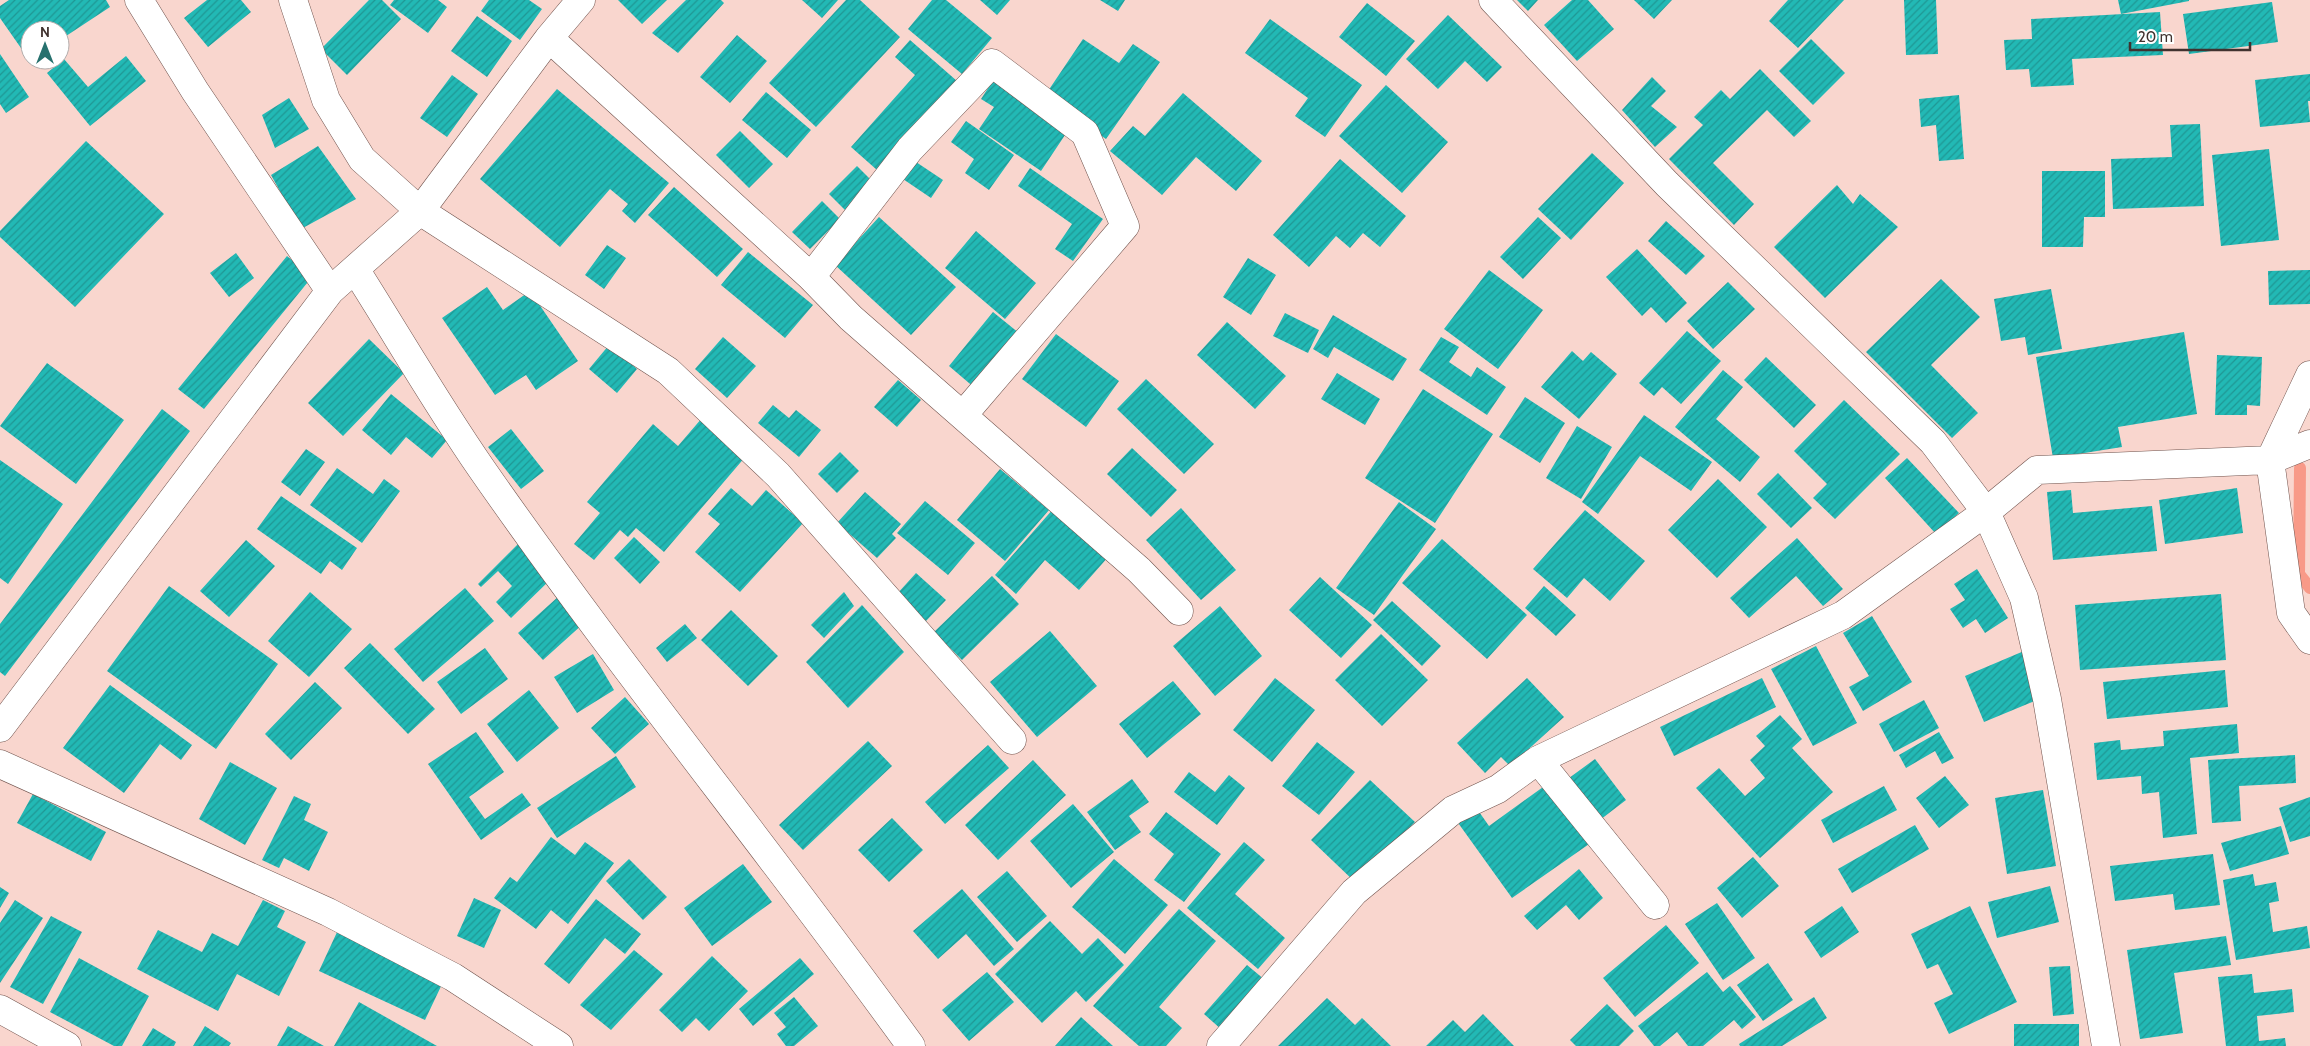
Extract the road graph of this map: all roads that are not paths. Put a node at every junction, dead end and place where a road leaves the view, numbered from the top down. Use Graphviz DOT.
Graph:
graph roads {
  1 [pos="139,0"];
  2 [pos="293,0"];
  3 [pos="581,0"];
  4 [pos="1493,0"];
  5 [pos="549,38"];
  6 [pos="420,211"];
  7 [pos="355,269"];
  8 [pos="812,277"];
  9 [pos="330,291"];
  10 [pos="2310,375"];
  11 [pos="963,415"];
  12 [pos="2310,444"];
  13 [pos="2270,460"];
  14 [pos="1986,512"];
  15 [pos="1179,611"];
  16 [pos="2310,640"];
  17 [pos="0,728"];
  18 [pos="1012,740"];
  19 [pos="1538,760"];
  20 [pos="0,764"];
  21 [pos="1655,905"];
  22 [pos="0,1009"];
  23 [pos="67,1046"];
  24 [pos="559,1046"];
  25 [pos="911,1046"];
  26 [pos="1221,1046"];
  27 [pos="2106,1046"];
  1 -- 9 [label="street"];
  2 -- 6 [label="street"];
  3 -- 5 [label="street"];
  4 -- 14 [label="street"];
  5 -- 6 [label="street"];
  5 -- 8 [label="street"];
  6 -- 7 [label="street"];
  6 -- 18 [label="street"];
  7 -- 9 [label="street"];
  7 -- 25 [label="street"];
  8 -- 11 [label="street"];
  8 -- 11 [label="street"];
  9 -- 17 [label="street"];
  10 -- 13 [label="street"];
  11 -- 15 [label="street"];
  12 -- 13 [label="street"];
  13 -- 14 [label="street"];
  13 -- 16 [label="street"];
  14 -- 19 [label="street"];
  14 -- 27 [label="street"];
  19 -- 21 [label="street"];
  19 -- 26 [label="street"];
  20 -- 24 [label="street"];
  22 -- 23 [label="street"];
}
